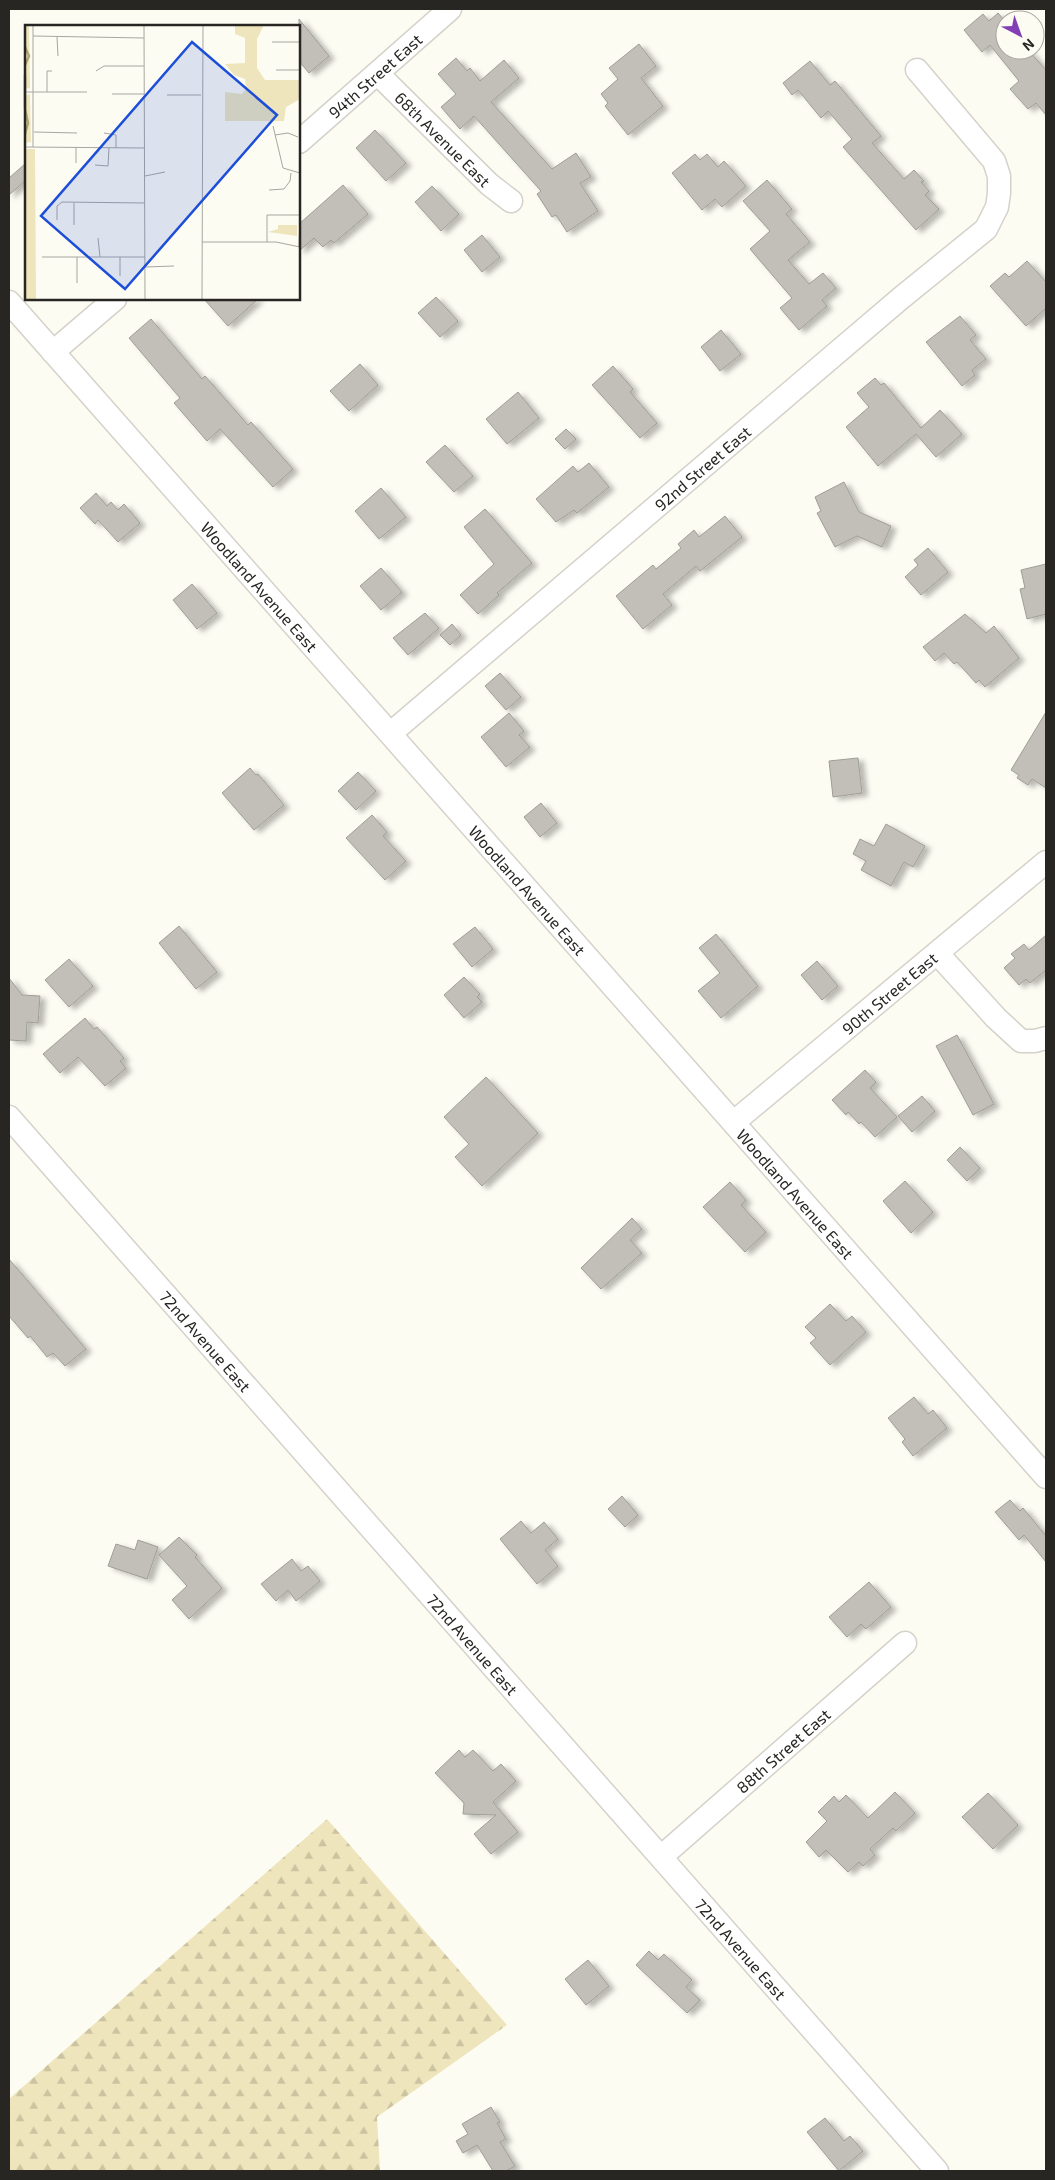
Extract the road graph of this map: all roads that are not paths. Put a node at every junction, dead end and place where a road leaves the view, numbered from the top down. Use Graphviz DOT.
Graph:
graph roads {
  1 [pos="450,9"];
  2 [pos="917,70"];
  3 [pos="378,74"];
  4 [pos="300,141"];
  5 [pos="511,200"];
  6 [pos="114,300"];
  7 [pos="9,302"];
  8 [pos="53,352"];
  9 [pos="391,733"];
  10 [pos="1046,862"];
  11 [pos="938,954"];
  12 [pos="1046,1038"];
  13 [pos="9,1117"];
  14 [pos="734,1122"];
  15 [pos="1046,1477"];
  16 [pos="905,1643"];
  17 [pos="661,1857"];
  18 [pos="937,2171"];
  1 -- 3 [label="street, 94th Street East"];
  2 -- 9 [label="street, 92nd Street East"];
  3 -- 4 [label="street, 94th Street East"];
  3 -- 5 [label="street, 68th Avenue East"];
  6 -- 8 [label="street"];
  7 -- 8 [label="street, Woodland Avenue East"];
  8 -- 9 [label="street, Woodland Avenue East"];
  9 -- 14 [label="street, Woodland Avenue East"];
  10 -- 11 [label="street, 90th Street East"];
  11 -- 12 [label="street"];
  11 -- 14 [label="street, 90th Street East"];
  13 -- 17 [label="street, 72nd Avenue East"];
  14 -- 15 [label="street, Woodland Avenue East"];
  16 -- 17 [label="street, 88th Street East"];
  17 -- 18 [label="street, 72nd Avenue East"];
}
